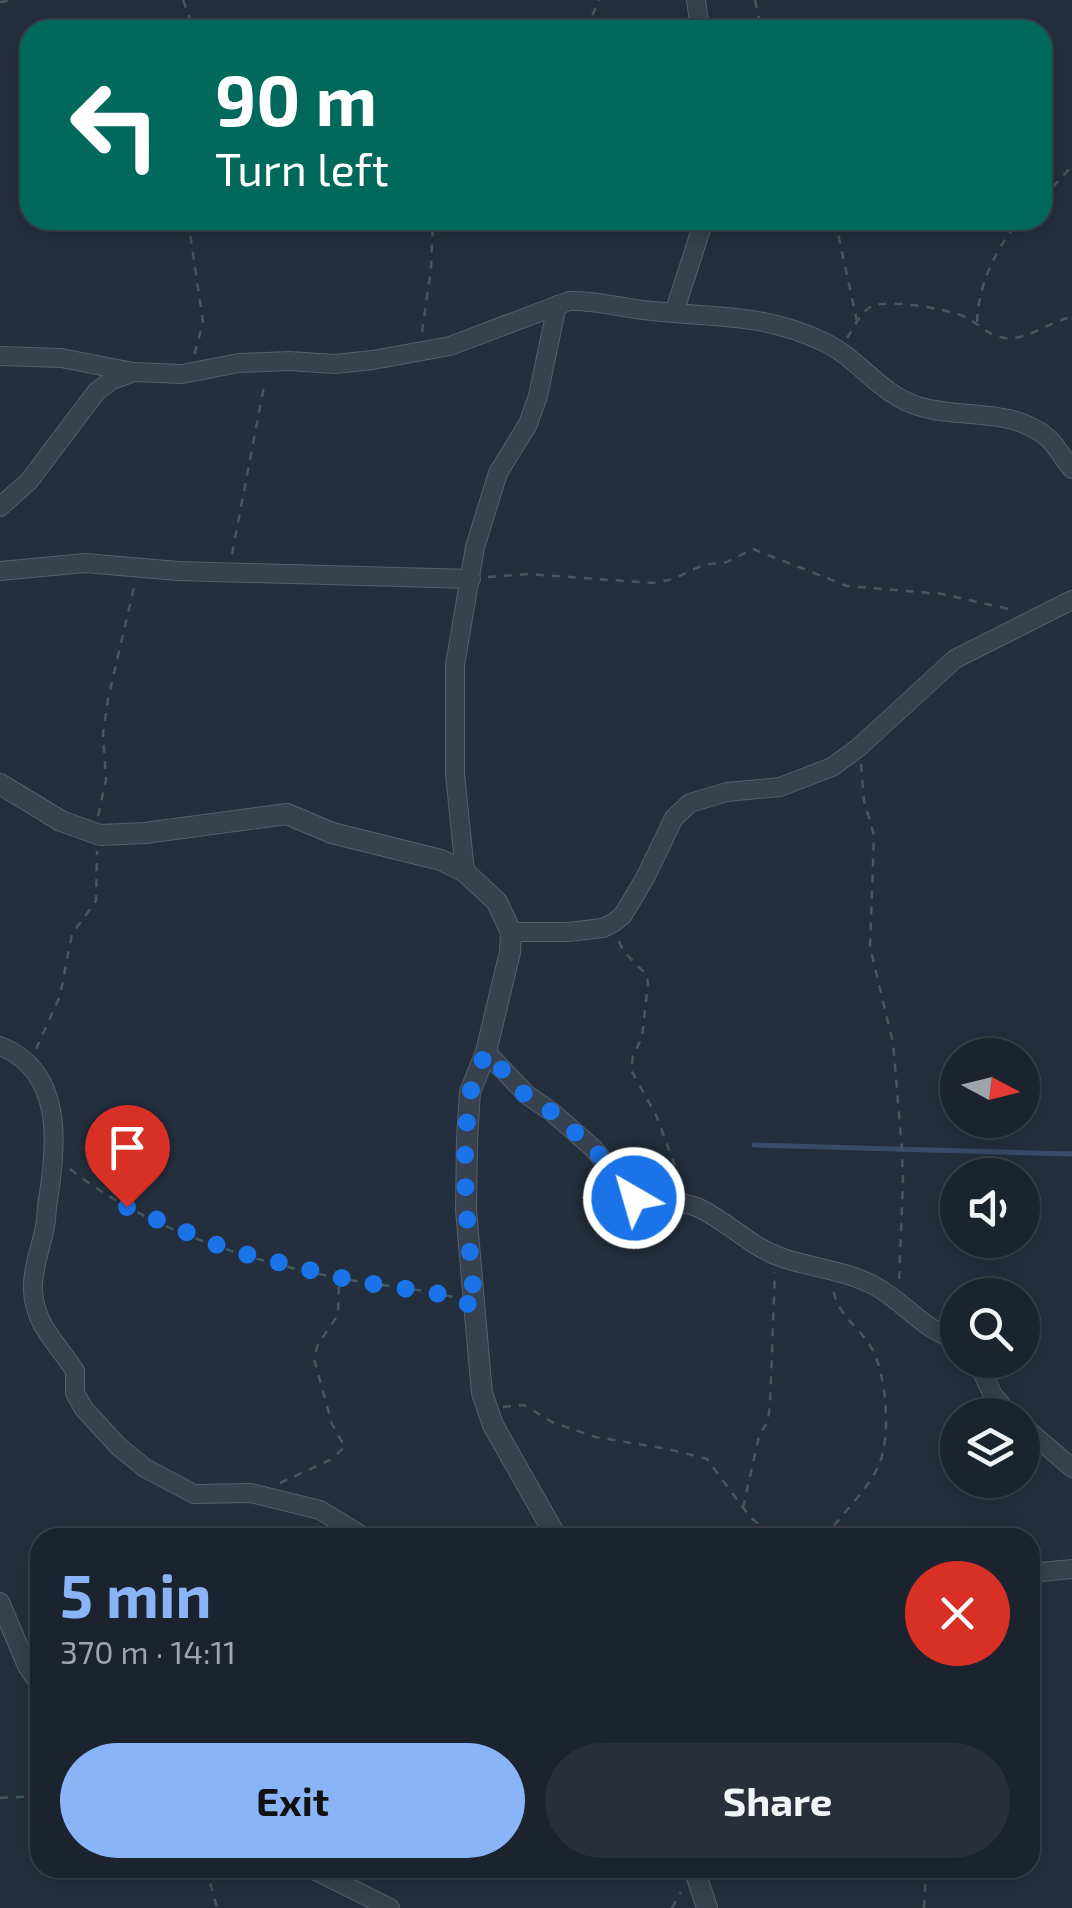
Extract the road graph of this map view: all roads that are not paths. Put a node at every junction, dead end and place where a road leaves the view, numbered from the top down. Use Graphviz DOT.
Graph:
graph roads {
  1 [pos="701,230"];
  2 [pos="557,306"];
  3 [pos="674,313"];
  4 [pos="0,356"];
  5 [pos="134,372"];
  6 [pos="1072,470"];
  7 [pos="0,507"];
  8 [pos="0,571"];
  9 [pos="471,579"];
  10 [pos="1072,600"];
  11 [pos="0,784"];
  12 [pos="465,872"];
  13 [pos="511,932"];
  14 [pos="0,1046"];
  15 [pos="486,1052"];
  16 [pos="940,1334"];
  17 [pos="1040,1440"];
  18 [pos="1072,1468"];
  19 [pos="350,1528"];
  20 [pos="551,1528"];
  21 [pos="1072,1569"];
  22 [pos="1040,1572"];
  23 [pos="0,1602"];
  24 [pos="30,1669"];
  25 [pos="330,1878"];
  26 [pos="697,1878"];
  27 [pos="390,1908"];
  28 [pos="707,1908"];
  1 -- 3 [label="street"];
  2 -- 3 [label="street"];
  2 -- 5 [label="street"];
  2 -- 9 [label="street"];
  3 -- 6 [label="street"];
  4 -- 5 [label="street"];
  5 -- 7 [label="street"];
  8 -- 9 [label="street"];
  9 -- 12 [label="street"];
  10 -- 13 [label="street"];
  11 -- 12 [label="street"];
  12 -- 13 [label="street"];
  13 -- 15 [label="street"];
  14 -- 19 [label="street"];
  15 -- 16 [label="street"];
  15 -- 20 [label="street"];
  17 -- 18 [label="street"];
  21 -- 22 [label="street"];
  23 -- 24 [label="street"];
  25 -- 27 [label="street"];
  26 -- 28 [label="street"];
}
